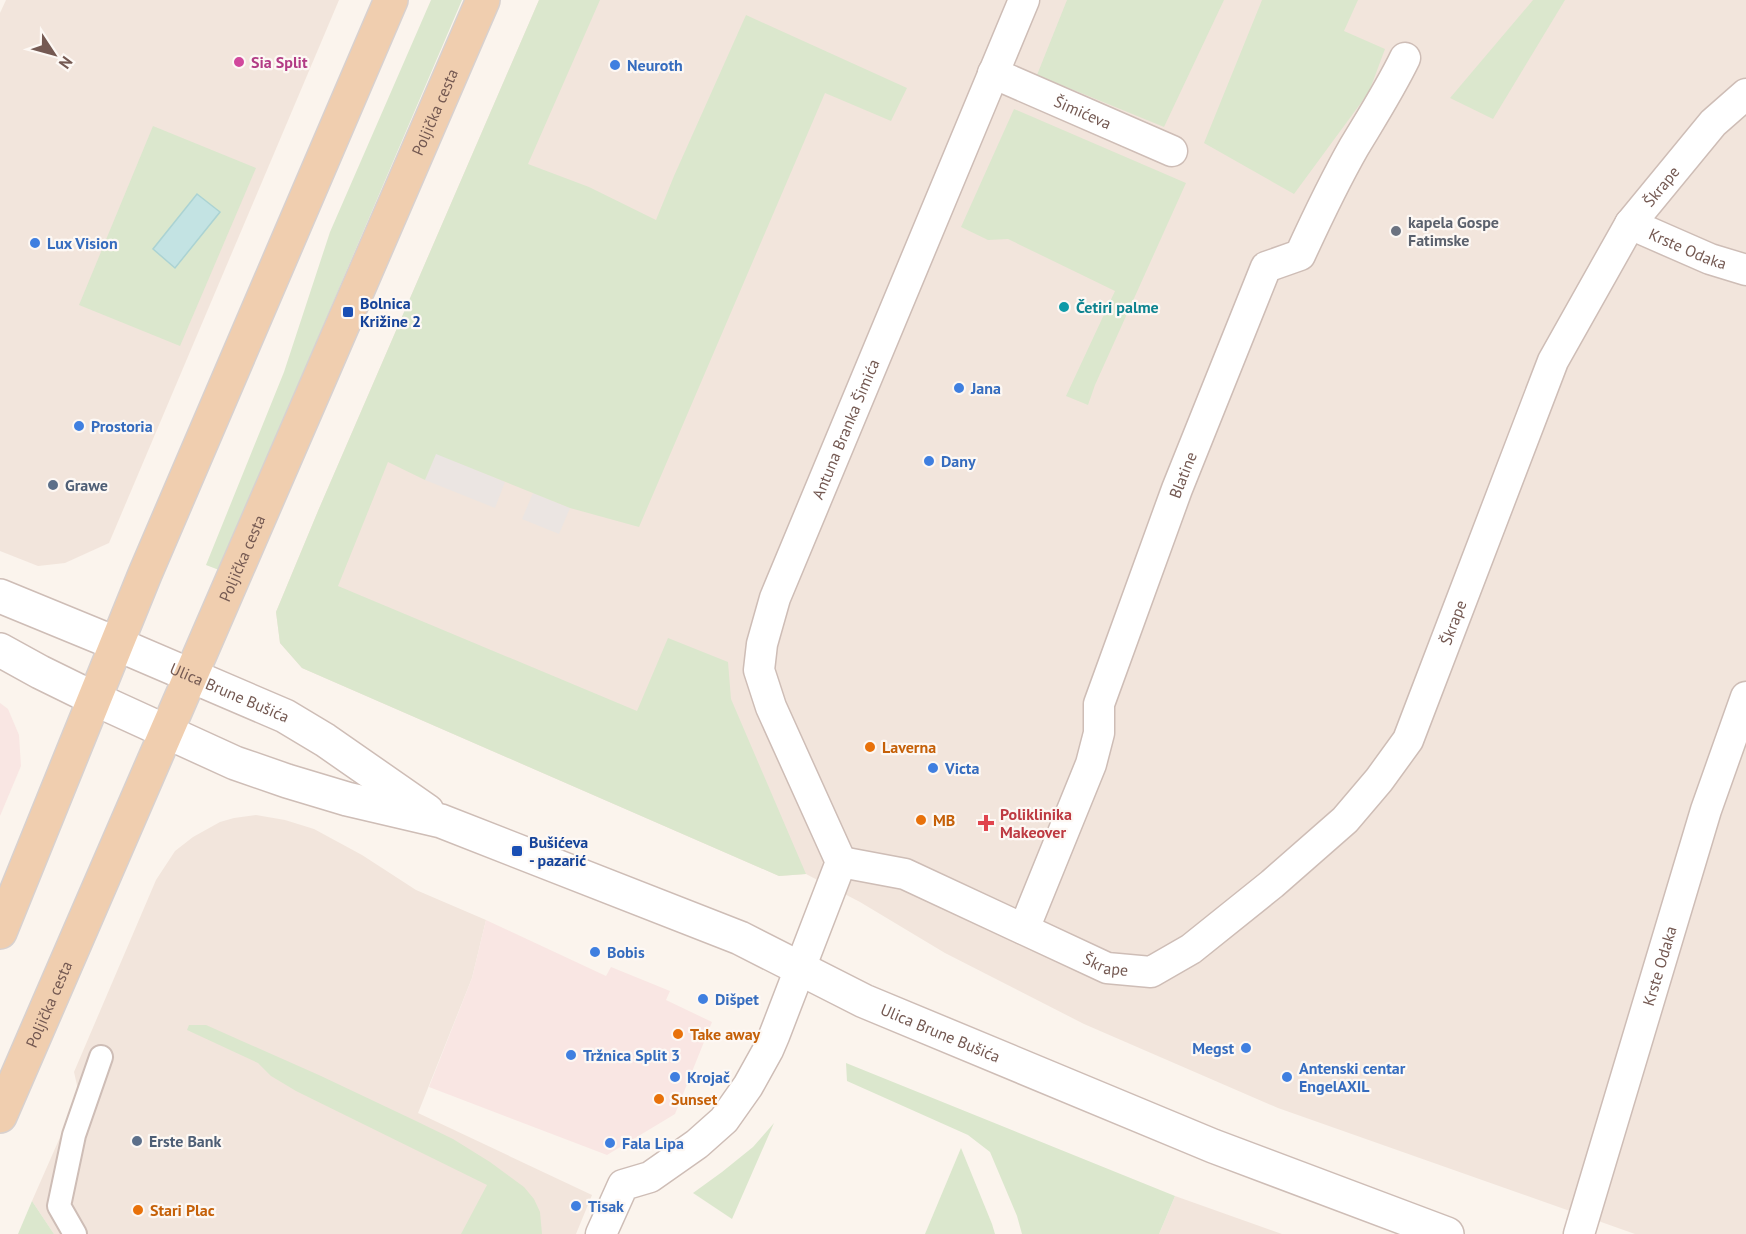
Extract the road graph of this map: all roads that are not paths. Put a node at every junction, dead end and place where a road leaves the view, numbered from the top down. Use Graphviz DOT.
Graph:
graph roads {
  1 [pos="391,0"];
  2 [pos="483,0"];
  3 [pos="1024,0"];
  4 [pos="1406,58"];
  5 [pos="993,73"];
  6 [pos="1746,94"];
  7 [pos="1172,151"];
  8 [pos="1630,224"];
  9 [pos="1746,270"];
  10 [pos="0,596"];
  11 [pos="117,644"];
  12 [pos="0,650"];
  13 [pos="192,675"];
  14 [pos="1746,697"];
  15 [pos="95,699"];
  16 [pos="168,732"];
  17 [pos="441,820"];
  18 [pos="841,862"];
  19 [pos="1024,929"];
  20 [pos="0,932"];
  21 [pos="800,968"];
  22 [pos="101,1057"];
  23 [pos="0,1116"];
  24 [pos="75,1234"];
  25 [pos="602,1234"];
  26 [pos="1447,1234"];
  27 [pos="1579,1234"];
  1 -- 11 [label="main road"];
  2 -- 13 [label="main road, Poljička cesta"];
  3 -- 5 [label="street, Antuna Branka Šimića"];
  4 -- 19 [label="street, Blatine"];
  5 -- 7 [label="street, Šimićeva"];
  5 -- 18 [label="street, Antuna Branka Šimića"];
  6 -- 8 [label="street, Škrape"];
  8 -- 9 [label="street, Krste Odaka"];
  8 -- 19 [label="street, Škrape"];
  10 -- 11 [label="street, Ulica Brune Bušića"];
  11 -- 13 [label="street, Ulica Brune Bušića"];
  11 -- 15 [label="main road"];
  12 -- 15 [label="street, Ulica Brune Bušića"];
  13 -- 16 [label="main road, Poljička cesta"];
  13 -- 17 [label="street, Ulica Brune Bušića"];
  14 -- 27 [label="street, Krste Odaka"];
  15 -- 16 [label="street, Ulica Brune Bušića"];
  15 -- 20 [label="main road"];
  16 -- 17 [label="street, Ulica Brune Bušića"];
  16 -- 23 [label="main road, Poljička cesta"];
  17 -- 21 [label="street, Ulica Brune Bušića"];
  18 -- 19 [label="street"];
  18 -- 21 [label="street"];
  21 -- 25 [label="street"];
  21 -- 26 [label="street, Ulica Brune Bušića"];
  22 -- 24 [label="street"];
}
